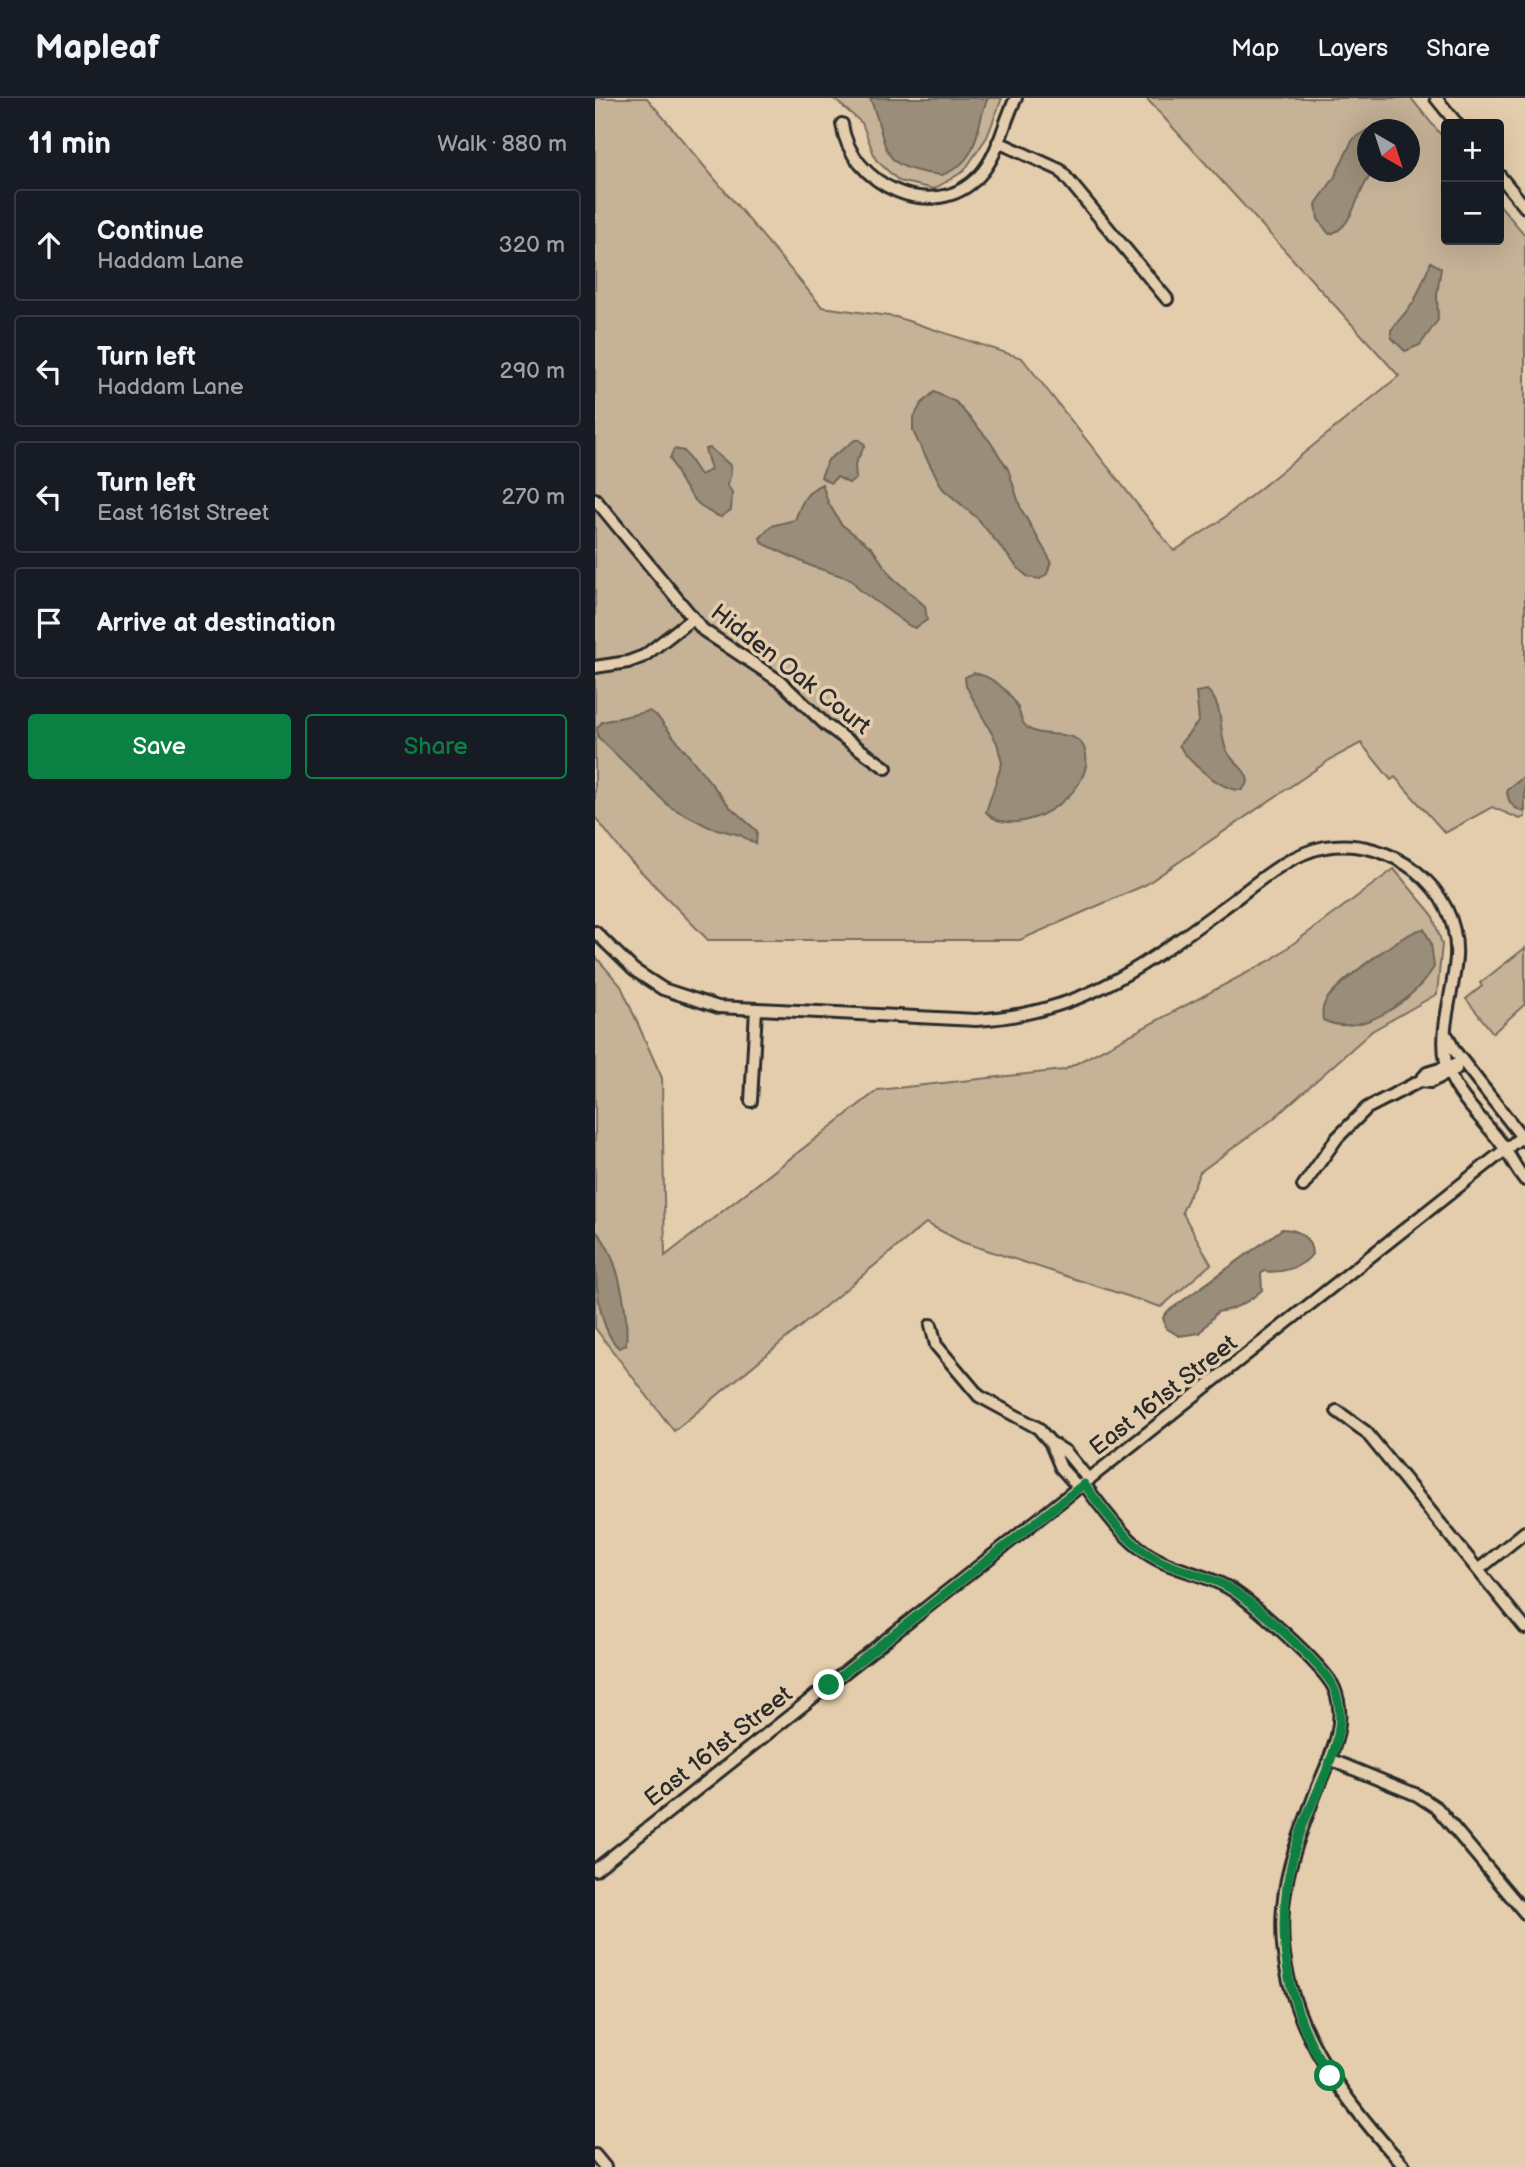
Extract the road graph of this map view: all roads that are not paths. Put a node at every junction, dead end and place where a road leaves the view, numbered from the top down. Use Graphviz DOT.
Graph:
graph roads {
  1 [pos="1016,98"];
  2 [pos="1436,98"];
  3 [pos="1453,119"];
  4 [pos="842,124"];
  5 [pos="998,142"];
  6 [pos="1504,181"];
  7 [pos="1525,207"];
  8 [pos="1167,299"];
  9 [pos="595,499"];
  10 [pos="692,618"];
  11 [pos="595,667"];
  12 [pos="886,768"];
  13 [pos="595,932"];
  14 [pos="756,1009"];
  15 [pos="1447,1034"];
  16 [pos="1463,1062"];
  17 [pos="1448,1069"];
  18 [pos="751,1101"];
  19 [pos="1524,1137"];
  20 [pos="1505,1150"];
  21 [pos="1525,1180"];
  22 [pos="1303,1186"];
  23 [pos="930,1325"];
  24 [pos="1337,1411"];
  25 [pos="1084,1484"];
  26 [pos="1525,1532"];
  27 [pos="1478,1570"];
  28 [pos="1525,1628"];
  29 [pos="1329,1759"];
  30 [pos="595,1870"];
  31 [pos="1525,1913"];
  32 [pos="595,2155"];
  33 [pos="605,2167"];
  34 [pos="1405,2167"];
  1 -- 5 [label="street"];
  2 -- 3 [label="street"];
  4 -- 5 [label="street"];
  5 -- 8 [label="street"];
  6 -- 7 [label="street"];
  9 -- 10 [label="street, Hidden Oak Court"];
  10 -- 11 [label="street"];
  10 -- 12 [label="street, Hidden Oak Court"];
  13 -- 14 [label="street"];
  14 -- 15 [label="street"];
  14 -- 18 [label="street"];
  15 -- 16 [label="street"];
  15 -- 17 [label="street"];
  16 -- 17 [label="street"];
  16 -- 19 [label="street"];
  17 -- 20 [label="street"];
  17 -- 22 [label="street"];
  19 -- 20 [label="street, East 161st Street"];
  20 -- 21 [label="street"];
  20 -- 25 [label="street, East 161st Street"];
  23 -- 25 [label="street"];
  24 -- 27 [label="street"];
  25 -- 29 [label="street"];
  25 -- 30 [label="street, East 161st Street"];
  26 -- 27 [label="street"];
  27 -- 28 [label="street"];
  29 -- 31 [label="street"];
  29 -- 34 [label="street"];
  32 -- 33 [label="street"];
}
